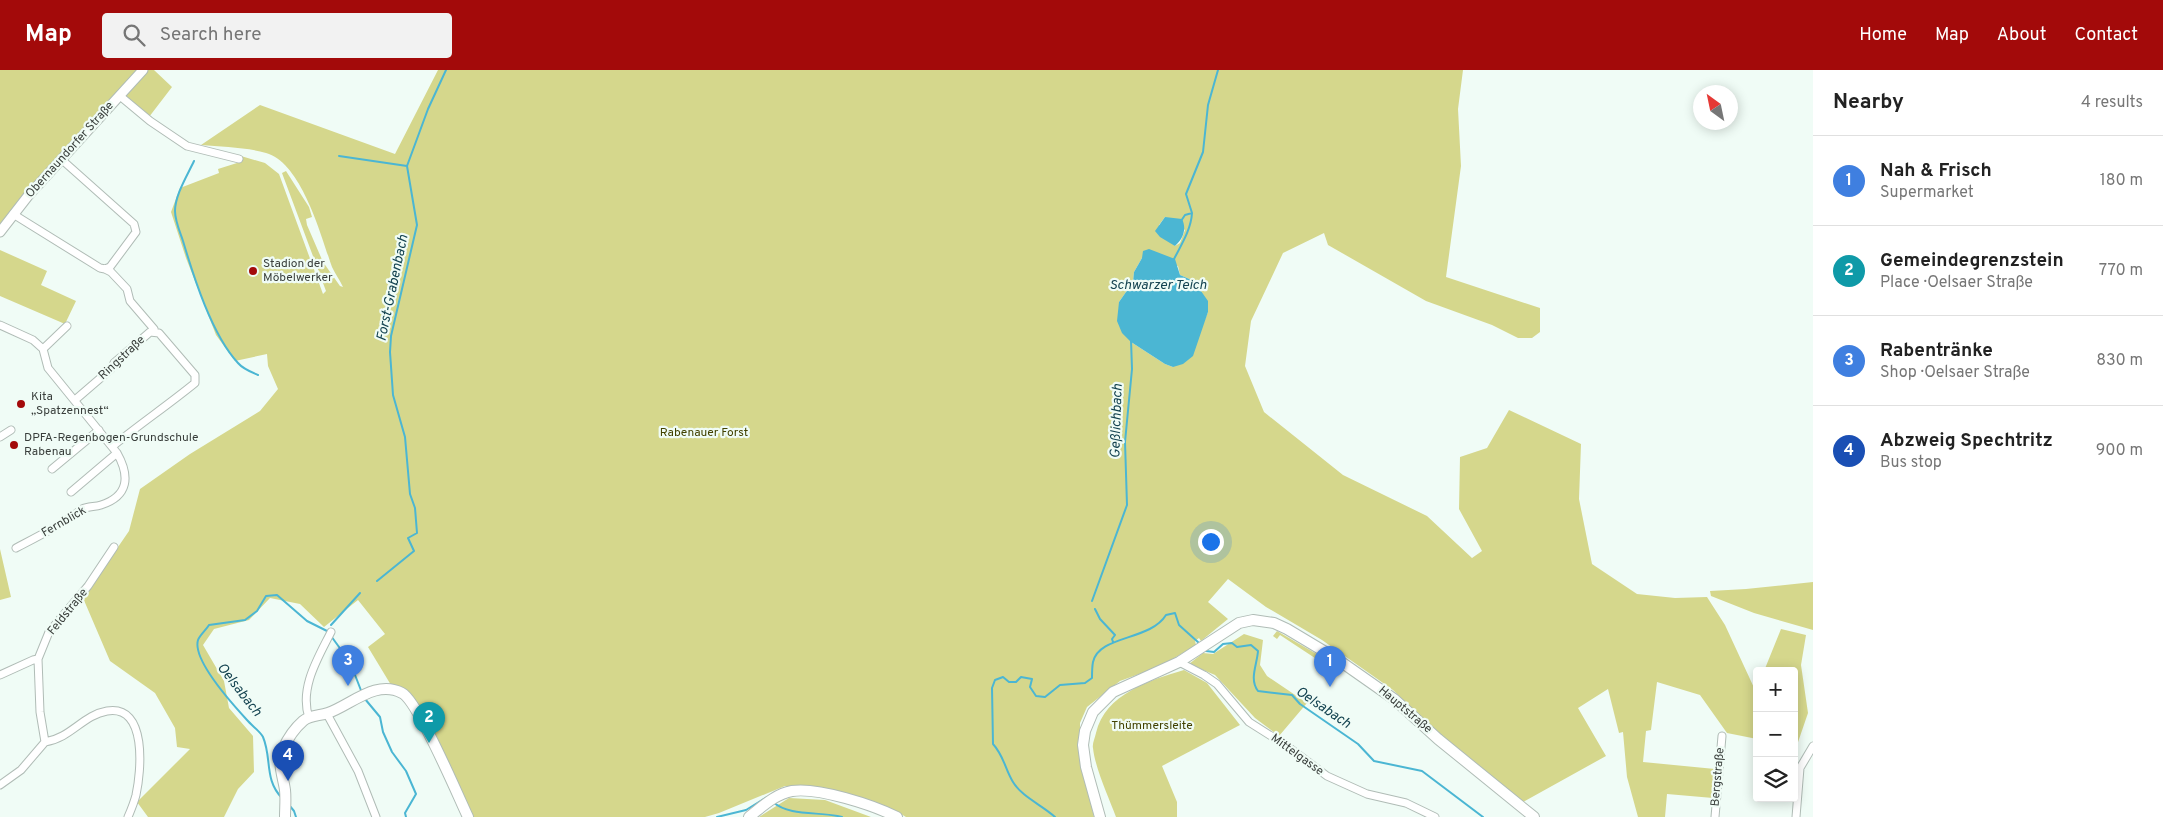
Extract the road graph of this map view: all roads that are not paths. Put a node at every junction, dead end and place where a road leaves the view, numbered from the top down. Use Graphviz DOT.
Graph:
graph roads {
  1 [pos="143,70"];
  2 [pos="120,96"];
  3 [pos="61,159"];
  4 [pos="239,159"];
  5 [pos="14,214"];
  6 [pos="0,232"];
  7 [pos="105,269"];
  8 [pos="0,326"];
  9 [pos="67,326"];
  10 [pos="154,329"];
  11 [pos="43,349"];
  12 [pos="75,400"];
  13 [pos="11,430"];
  14 [pos="100,430"];
  15 [pos="0,437"];
  16 [pos="115,450"];
  17 [pos="52,469"];
  18 [pos="71,492"];
  19 [pos="114,547"];
  20 [pos="16,548"];
  21 [pos="330,635"];
  22 [pos="38,659"];
  23 [pos="1178,662"];
  24 [pos="0,675"];
  25 [pos="327,714"];
  26 [pos="309,718"];
  27 [pos="1722,736"];
  28 [pos="45,742"];
  29 [pos="1813,746"];
  30 [pos="0,785"];
  31 [pos="127,817"];
  32 [pos="284,817"];
  33 [pos="376,817"];
  34 [pos="468,817"];
  35 [pos="749,817"];
  36 [pos="897,817"];
  37 [pos="1100,817"];
  38 [pos="1435,817"];
  39 [pos="1534,817"];
  40 [pos="1715,817"];
  41 [pos="1796,817"];
  1 -- 2 [label="street, Obernaundorfer Straße"];
  2 -- 3 [label="street, Obernaundorfer Straße"];
  2 -- 4 [label="street"];
  3 -- 5 [label="street, Obernaundorfer Straße"];
  3 -- 7 [label="street"];
  5 -- 6 [label="street, Obernaundorfer Straße"];
  5 -- 7 [label="street"];
  7 -- 10 [label="street"];
  8 -- 11 [label="street"];
  9 -- 11 [label="street"];
  11 -- 12 [label="street"];
  12 -- 14 [label="street"];
  12 -- 16 [label="street, Ringstraße"];
  13 -- 15 [label="street"];
  14 -- 16 [label="street"];
  14 -- 17 [label="street"];
  16 -- 18 [label="street"];
  16 -- 20 [label="street, Fernblick"];
  19 -- 22 [label="street, Feldstraße"];
  21 -- 26 [label="street"];
  22 -- 24 [label="street"];
  22 -- 28 [label="street, Feldstraße"];
  23 -- 37 [label="main road"];
  23 -- 38 [label="street, Mittelgasse"];
  23 -- 39 [label="main road, Hauptstraße"];
  25 -- 26 [label="main road"];
  25 -- 33 [label="street"];
  25 -- 34 [label="main road"];
  26 -- 32 [label="main road"];
  27 -- 40 [label="street, Bergstraße"];
  28 -- 30 [label="street"];
  28 -- 31 [label="street"];
  29 -- 41 [label="street"];
  35 -- 36 [label="main road"];
}
